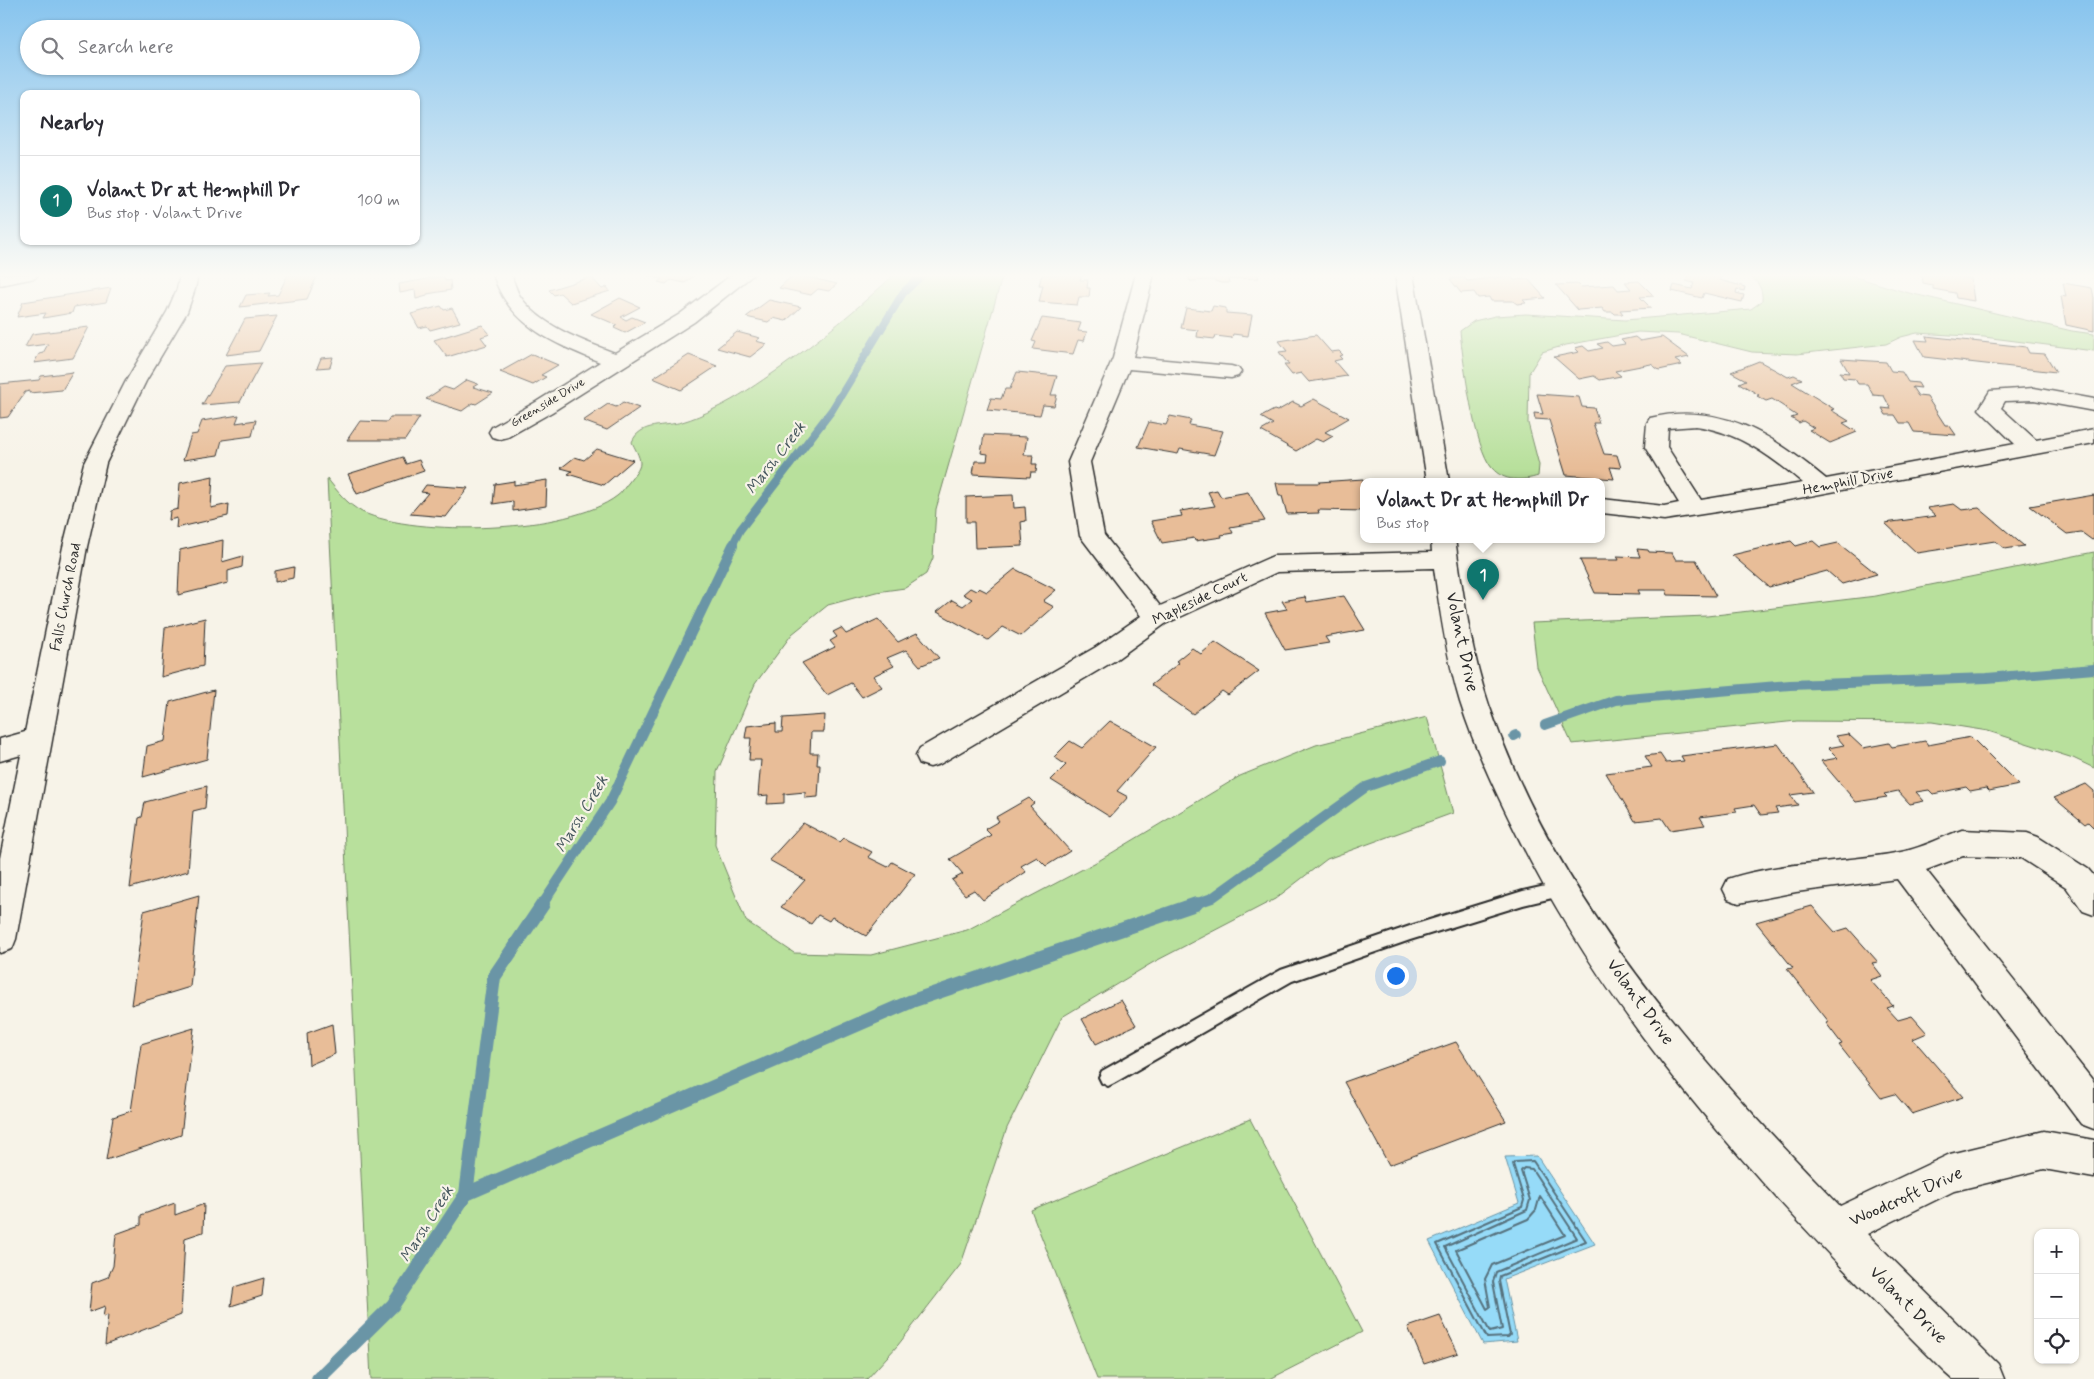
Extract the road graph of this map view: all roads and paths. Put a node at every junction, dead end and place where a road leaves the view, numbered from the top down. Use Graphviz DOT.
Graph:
graph roads {
  1 [pos="161,338"];
  2 [pos="564,338"];
  3 [pos="655,338"];
  4 [pos="1127,338"];
  5 [pos="1415,338"];
  6 [pos="616,361"];
  7 [pos="1121,362"];
  8 [pos="1231,372"];
  9 [pos="2094,405"];
  10 [pos="500,432"];
  11 [pos="2094,436"];
  12 [pos="2032,448"];
  13 [pos="1438,478"];
  14 [pos="1822,487"];
  15 [pos="1605,506"];
  16 [pos="1694,508"];
  17 [pos="1444,549"];
  18 [pos="1156,618"];
  19 [pos="38,739"];
  20 [pos="0,750"];
  21 [pos="930,756"];
  22 [pos="1904,865"];
  23 [pos="1563,889"];
  24 [pos="1739,889"];
  25 [pos="2094,901"];
  26 [pos="0,939"];
  27 [pos="1108,1077"];
  28 [pos="2094,1111"];
  29 [pos="2094,1159"];
  30 [pos="1835,1230"];
  31 [pos="1983,1379"];
  1 -- 19 [label="street, Falls Church Road"];
  2 -- 6 [label="street"];
  3 -- 6 [label="street, Greenside Drive"];
  4 -- 7 [label="street"];
  5 -- 13 [label="street"];
  6 -- 10 [label="street, Greenside Drive"];
  7 -- 8 [label="street"];
  7 -- 18 [label="street"];
  9 -- 12 [label="street"];
  11 -- 12 [label="street, Hemphill Drive"];
  12 -- 14 [label="street, Hemphill Drive"];
  14 -- 16 [label="street, Hemphill Drive"];
  14 -- 16 [label="street"];
  15 -- 16 [label="street, Hemphill Drive"];
  17 -- 18 [label="street, Mapleside Court"];
  17 -- 23 [label="street, Volant Drive"];
  18 -- 21 [label="street, Mapleside Court"];
  19 -- 20 [label="street"];
  19 -- 26 [label="street, Falls Church Road"];
  22 -- 24 [label="street"];
  22 -- 25 [label="street"];
  22 -- 28 [label="street"];
  23 -- 27 [label="lane"];
  23 -- 30 [label="street, Volant Drive"];
  29 -- 30 [label="street, Woodcroft Drive"];
  30 -- 31 [label="street, Volant Drive"];
}
